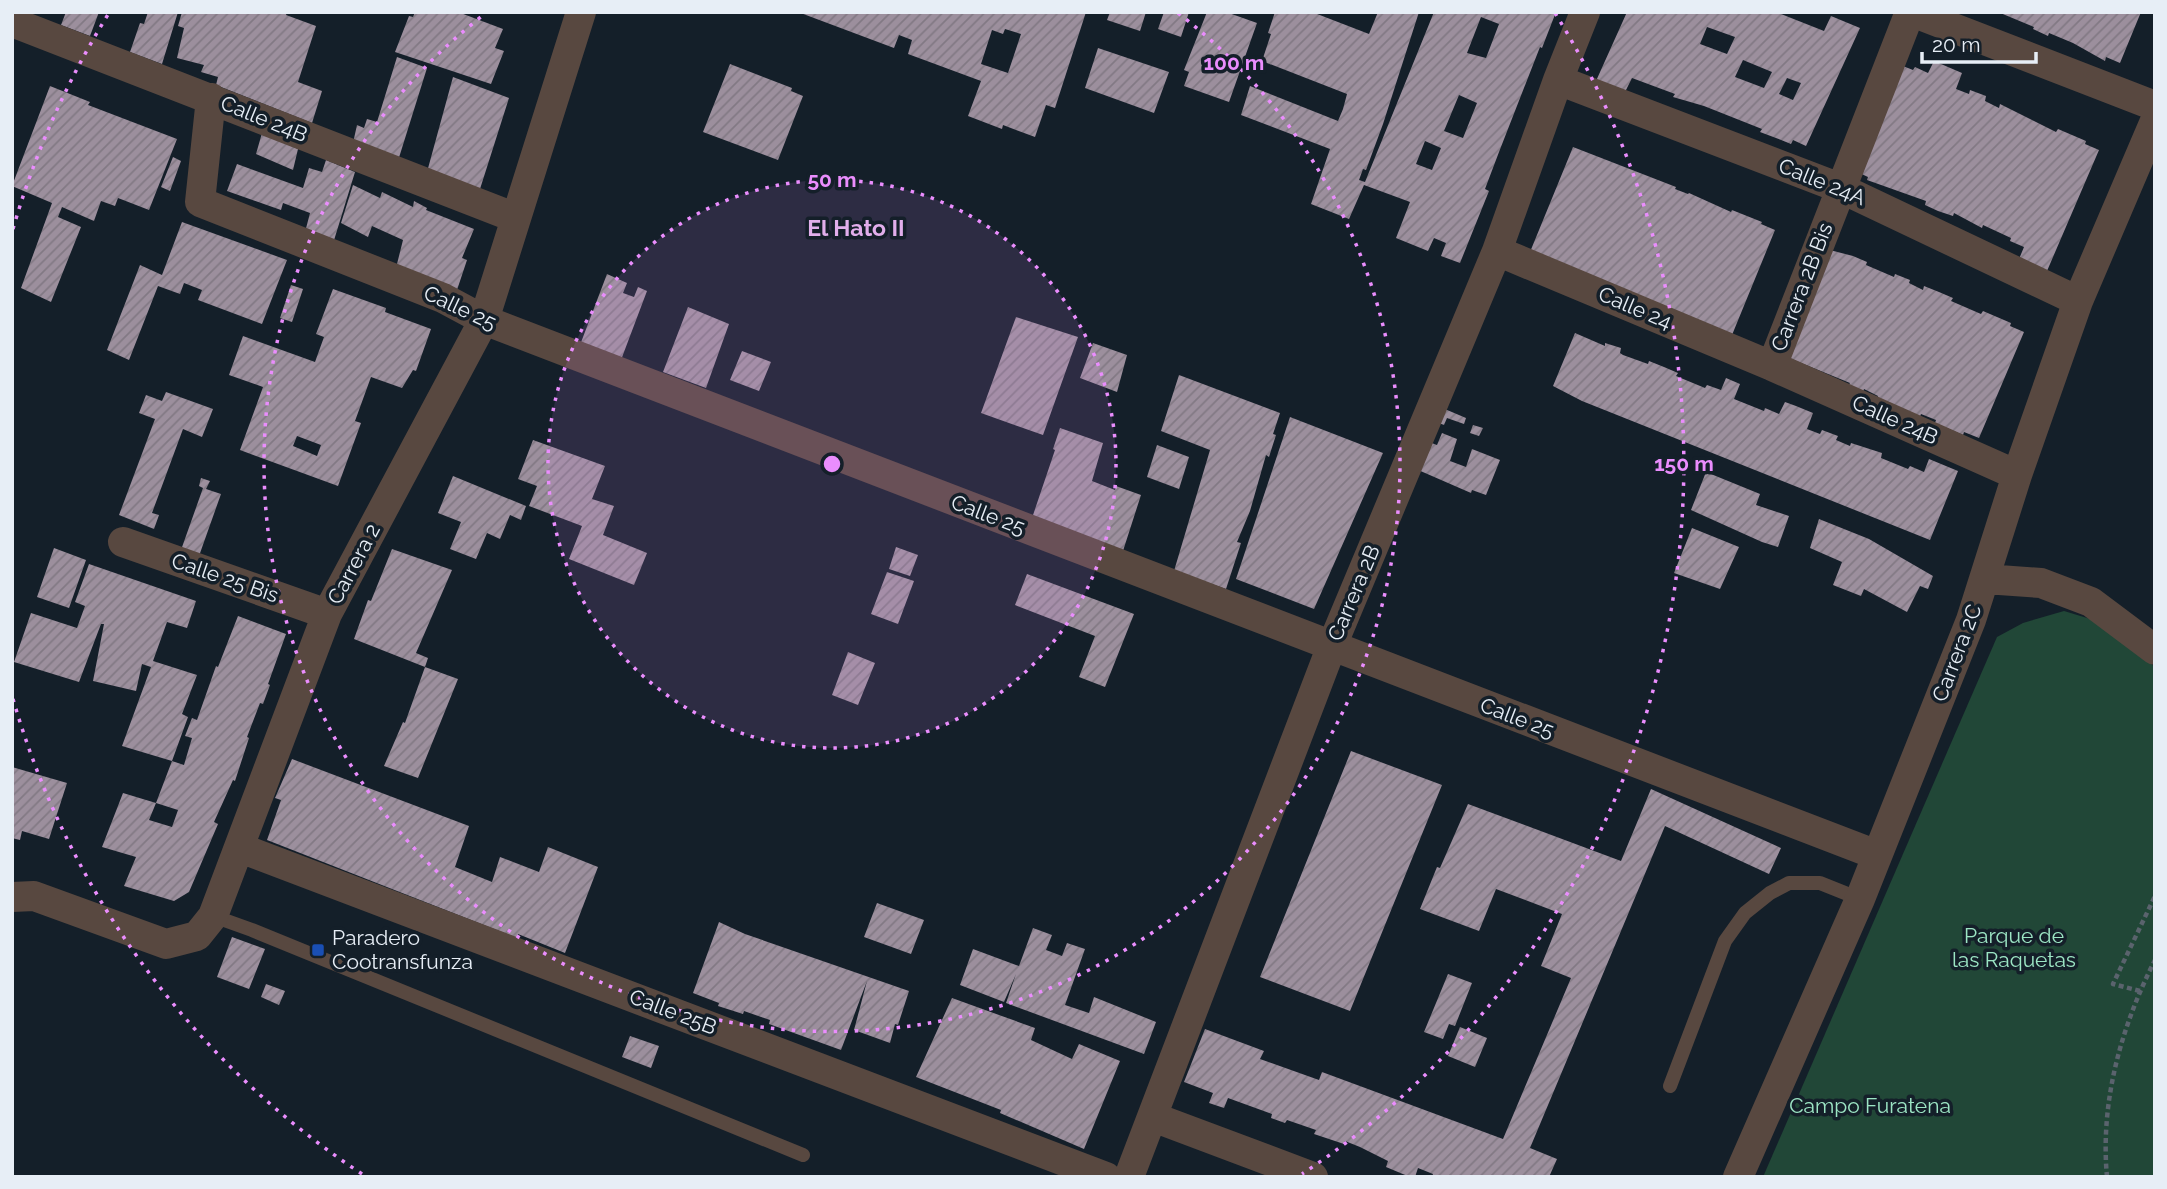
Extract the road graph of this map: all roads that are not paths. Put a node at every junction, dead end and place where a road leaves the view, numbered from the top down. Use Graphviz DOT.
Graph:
graph roads {
  1 [pos="581,12"];
  2 [pos="1585,12"];
  3 [pos="1911,12"];
  4 [pos="12,22"];
  5 [pos="1558,80"];
  6 [pos="211,98"];
  7 [pos="2155,106"];
  8 [pos="2155,121"];
  9 [pos="1840,188"];
  10 [pos="516,218"];
  11 [pos="1497,251"];
  12 [pos="2078,301"];
  13 [pos="484,320"];
  14 [pos="1772,366"];
  15 [pos="2017,475"];
  16 [pos="123,542"];
  17 [pos="1985,579"];
  18 [pos="327,614"];
  19 [pos="1331,648"];
  20 [pos="2155,650"];
  21 [pos="240,848"];
  22 [pos="1877,855"];
  23 [pos="12,897"];
  24 [pos="1860,899"];
  25 [pos="213,916"];
  26 [pos="1670,1086"];
  27 [pos="1153,1117"];
  28 [pos="803,1155"];
  29 [pos="1107,1177"];
  30 [pos="1129,1177"];
  31 [pos="1313,1177"];
  32 [pos="1738,1177"];
  1 -- 10 [label="street, Carrera 2"];
  2 -- 5 [label="street, Carrera 2B"];
  3 -- 7 [label="street"];
  3 -- 9 [label="street, Carrera 2B Bis"];
  4 -- 6 [label="street, Calle 24B"];
  5 -- 9 [label="street, Calle 24A"];
  5 -- 11 [label="street, Carrera 2B"];
  6 -- 10 [label="street, Calle 24B"];
  6 -- 13 [label="street, Calle 25"];
  8 -- 12 [label="street, Carrera 2C"];
  9 -- 12 [label="street, Calle 24A"];
  9 -- 14 [label="street, Carrera 2B Bis"];
  10 -- 13 [label="street, Carrera 2"];
  11 -- 14 [label="street, Calle 24"];
  11 -- 19 [label="street, Carrera 2B"];
  12 -- 15 [label="street, Carrera 2C"];
  13 -- 18 [label="street, Carrera 2"];
  13 -- 19 [label="street, Calle 25"];
  14 -- 15 [label="street, Calle 24B"];
  15 -- 17 [label="street, Carrera 2C"];
  16 -- 18 [label="street, Calle 25 Bis"];
  17 -- 20 [label="street"];
  17 -- 22 [label="street, Carrera 2C"];
  18 -- 21 [label="street, Carrera 2"];
  19 -- 22 [label="street, Calle 25"];
  19 -- 27 [label="street, Carrera 2B"];
  21 -- 25 [label="street, Carrera 2"];
  21 -- 29 [label="street, Calle 25B"];
  22 -- 24 [label="street, Carrera 2C"];
  23 -- 25 [label="street, Carrera 2"];
  24 -- 26 [label="lane"];
  24 -- 32 [label="street, Carrera 2C"];
  25 -- 28 [label="lane"];
  27 -- 30 [label="street, Carrera 2B"];
  27 -- 31 [label="street"];
}
